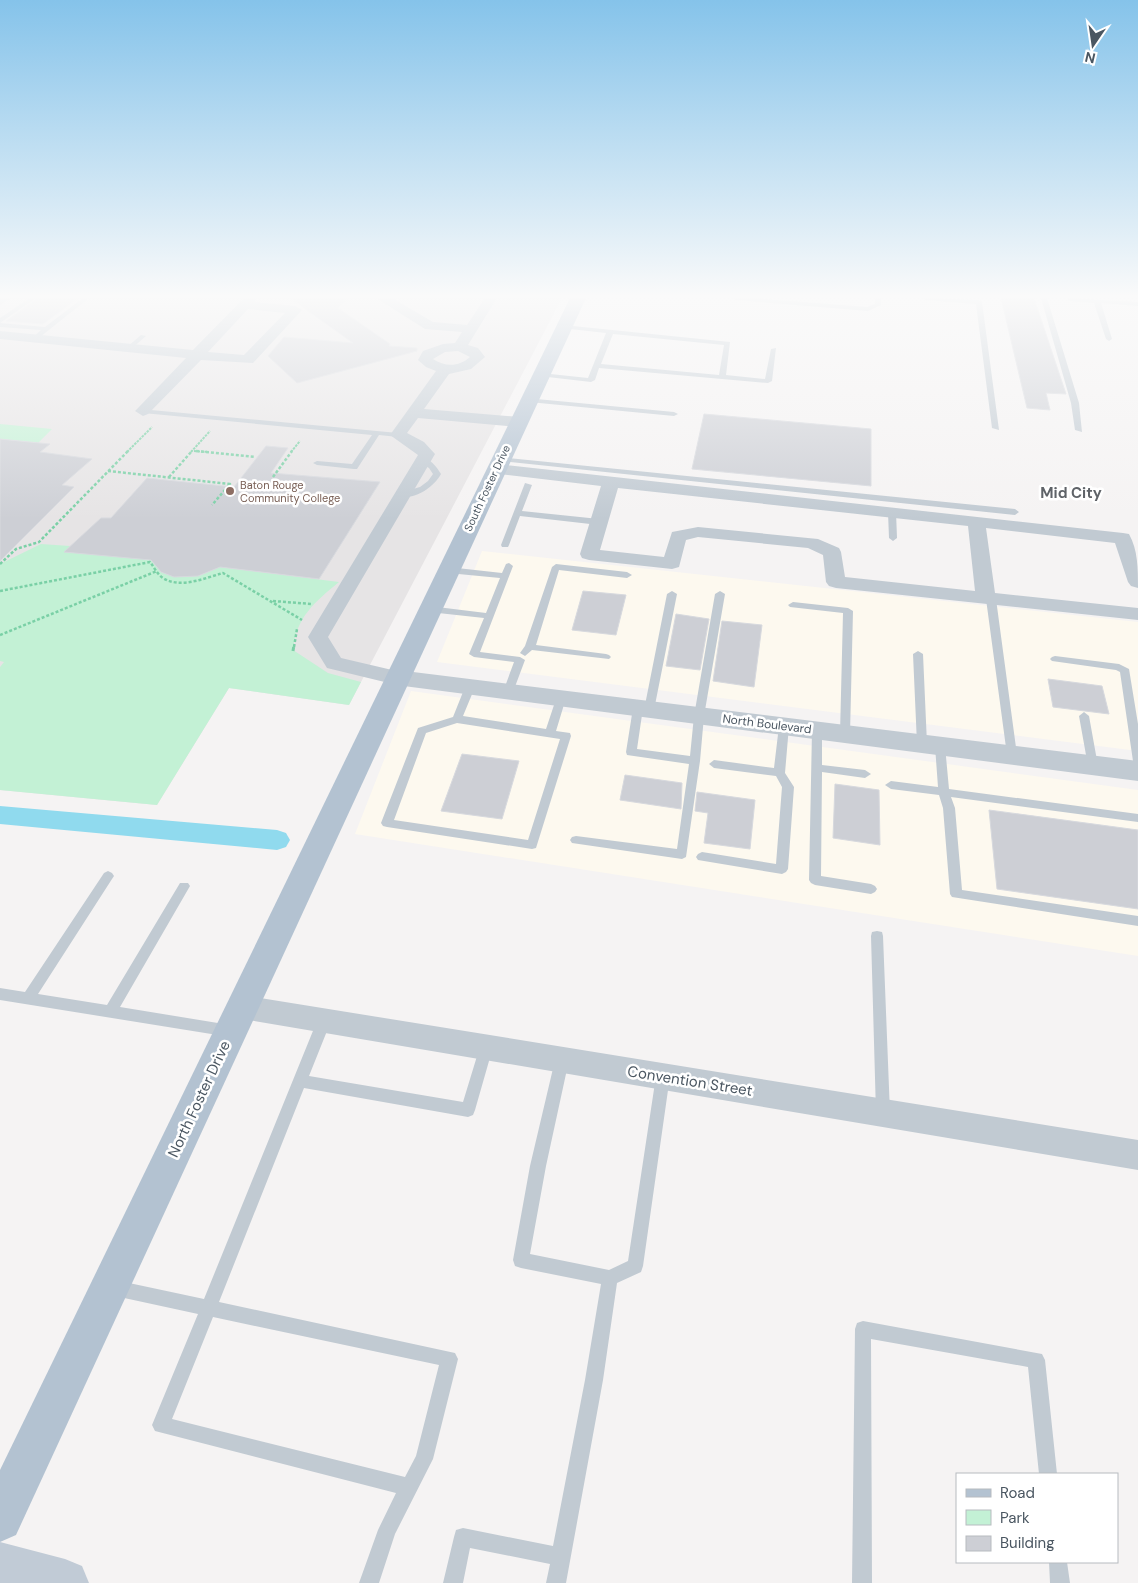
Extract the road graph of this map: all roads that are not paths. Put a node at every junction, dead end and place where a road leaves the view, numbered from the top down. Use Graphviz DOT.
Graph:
graph roads {
  1 [pos="181,372"];
  2 [pos="443,372"];
  3 [pos="542,372"];
  4 [pos="594,372"];
  5 [pos="663,372"];
  6 [pos="723,372"];
  7 [pos="770,372"];
  8 [pos="988,372"];
  9 [pos="1066,372"];
  10 [pos="541,375"];
  11 [pos="722,377"];
  12 [pos="529,400"];
  13 [pos="143,411"];
  14 [pos="416,413"];
  15 [pos="674,414"];
  16 [pos="519,422"];
  17 [pos="996,428"];
  18 [pos="1079,430"];
  19 [pos="377,433"];
  20 [pos="398,435"];
  21 [pos="317,463"];
  22 [pos="498,464"];
  23 [pos="611,482"];
  24 [pos="528,485"];
  25 [pos="892,512"];
  26 [pos="1015,512"];
  27 [pos="517,513"];
  28 [pos="598,522"];
  29 [pos="976,522"];
  30 [pos="893,538"];
  31 [pos="505,545"];
  32 [pos="448,570"];
  33 [pos="627,575"];
  34 [pos="1138,582"];
  35 [pos="672,594"];
  36 [pos="720,594"];
  37 [pos="989,599"];
  38 [pos="794,605"];
  39 [pos="429,609"];
  40 [pos="1138,614"];
  41 [pos="490,616"];
  42 [pos="530,647"];
  43 [pos="918,654"];
  44 [pos="606,657"];
  45 [pos="1055,659"];
  46 [pos="520,660"];
  47 [pos="397,678"];
  48 [pos="470,687"];
  49 [pos="508,692"];
  50 [pos="561,698"];
  51 [pos="644,709"];
  52 [pos="699,716"];
  53 [pos="1084,716"];
  54 [pos="457,719"];
  55 [pos="784,726"];
  56 [pos="817,731"];
  57 [pos="550,733"];
  58 [pos="845,734"];
  59 [pos="931,745"];
  60 [pos="1012,755"];
  61 [pos="695,761"];
  62 [pos="1138,761"];
  63 [pos="714,764"];
  64 [pos="1093,766"];
  65 [pos="817,768"];
  66 [pos="1138,771"];
  67 [pos="778,773"];
  68 [pos="864,774"];
  69 [pos="891,785"];
  70 [pos="944,793"];
  71 [pos="1138,818"];
  72 [pos="576,840"];
  73 [pos="702,857"];
  74 [pos="108,876"];
  75 [pos="184,886"];
  76 [pos="871,888"];
  77 [pos="1138,921"];
  78 [pos="877,936"];
  79 [pos="0,994"];
  80 [pos="28,998"];
  81 [pos="110,1012"];
  82 [pos="236,1019"];
  83 [pos="324,1021"];
  84 [pos="486,1048"];
  85 [pos="562,1060"];
  86 [pos="663,1076"];
  87 [pos="300,1081"];
  88 [pos="883,1113"];
  89 [pos="1138,1155"];
  90 [pos="610,1278"];
  91 [pos="110,1287"];
  92 [pos="208,1307"];
  93 [pos="1048,1473"];
  94 [pos="409,1487"];
  95 [pos="0,1519"];
  96 [pos="560,1557"];
  97 [pos="1058,1563"];
  98 [pos="0,1565"];
  99 [pos="65,1583"];
  100 [pos="369,1583"];
  101 [pos="453,1583"];
  102 [pos="556,1583"];
  103 [pos="862,1583"];
  104 [pos="1060,1583"];
  1 -- 13 [label="street"];
  2 -- 14 [label="street"];
  3 -- 10 [label="main road, South Foster Drive"];
  4 -- 10 [label="lane"];
  5 -- 11 [label="lane"];
  6 -- 11 [label="lane"];
  7 -- 11 [label="lane"];
  8 -- 17 [label="lane"];
  9 -- 18 [label="lane"];
  10 -- 12 [label="main road, South Foster Drive"];
  12 -- 15 [label="lane"];
  12 -- 16 [label="main road, South Foster Drive"];
  13 -- 19 [label="lane"];
  14 -- 16 [label="street"];
  14 -- 20 [label="street"];
  16 -- 22 [label="main road, South Foster Drive"];
  19 -- 20 [label="lane"];
  19 -- 21 [label="lane"];
  20 -- 47 [label="street"];
  22 -- 23 [label="street"];
  22 -- 26 [label="lane"];
  22 -- 32 [label="main road, South Foster Drive"];
  23 -- 25 [label="street"];
  23 -- 28 [label="street"];
  24 -- 27 [label="lane"];
  25 -- 29 [label="street"];
  25 -- 30 [label="lane"];
  27 -- 28 [label="lane"];
  27 -- 31 [label="lane"];
  28 -- 37 [label="street"];
  29 -- 34 [label="street"];
  29 -- 37 [label="street"];
  32 -- 39 [label="main road, South Foster Drive"];
  32 -- 41 [label="lane"];
  33 -- 42 [label="lane"];
  35 -- 51 [label="lane"];
  36 -- 52 [label="lane"];
  37 -- 40 [label="street"];
  37 -- 60 [label="lane"];
  38 -- 58 [label="lane"];
  39 -- 41 [label="lane"];
  39 -- 47 [label="main road, South Foster Drive"];
  41 -- 46 [label="lane"];
  42 -- 44 [label="lane"];
  42 -- 46 [label="lane"];
  43 -- 59 [label="lane"];
  45 -- 62 [label="lane"];
  46 -- 49 [label="lane"];
  47 -- 48 [label="street, North Boulevard"];
  47 -- 82 [label="main road, North Foster Drive"];
  48 -- 49 [label="street, North Boulevard"];
  48 -- 54 [label="lane"];
  49 -- 50 [label="street, North Boulevard"];
  50 -- 51 [label="street, North Boulevard"];
  50 -- 57 [label="lane"];
  51 -- 52 [label="street, North Boulevard"];
  51 -- 61 [label="lane"];
  52 -- 55 [label="street, North Boulevard"];
  52 -- 61 [label="lane"];
  53 -- 64 [label="lane"];
  54 -- 57 [label="lane"];
  54 -- 57 [label="lane"];
  55 -- 56 [label="street, North Boulevard"];
  55 -- 67 [label="lane"];
  56 -- 58 [label="street, North Boulevard"];
  56 -- 65 [label="lane"];
  58 -- 59 [label="street, North Boulevard"];
  59 -- 60 [label="street, North Boulevard"];
  59 -- 70 [label="lane"];
  60 -- 64 [label="street, North Boulevard"];
  61 -- 72 [label="lane"];
  63 -- 67 [label="lane"];
  64 -- 66 [label="street, North Boulevard"];
  65 -- 68 [label="lane"];
  65 -- 76 [label="lane"];
  67 -- 73 [label="lane"];
  69 -- 70 [label="lane"];
  70 -- 71 [label="lane"];
  70 -- 77 [label="lane"];
  74 -- 80 [label="lane"];
  75 -- 81 [label="lane"];
  78 -- 88 [label="lane"];
  79 -- 80 [label="lane"];
  80 -- 81 [label="lane"];
  81 -- 82 [label="lane"];
  82 -- 83 [label="street, Convention Street"];
  82 -- 91 [label="main road, North Foster Drive"];
  83 -- 84 [label="street, Convention Street"];
  83 -- 87 [label="lane"];
  84 -- 85 [label="street, Convention Street"];
  84 -- 87 [label="lane"];
  85 -- 86 [label="street, Convention Street"];
  85 -- 90 [label="lane"];
  86 -- 88 [label="street, Convention Street"];
  86 -- 90 [label="lane"];
  87 -- 92 [label="lane"];
  88 -- 89 [label="street, Convention Street"];
  90 -- 96 [label="lane"];
  91 -- 92 [label="lane"];
  91 -- 95 [label="main road, North Foster Drive"];
  92 -- 94 [label="lane"];
  92 -- 94 [label="lane"];
  93 -- 103 [label="lane"];
  94 -- 100 [label="lane"];
  96 -- 101 [label="lane"];
  96 -- 102 [label="lane"];
  97 -- 104 [label="lane"];
  98 -- 99 [label="main road"];
}
